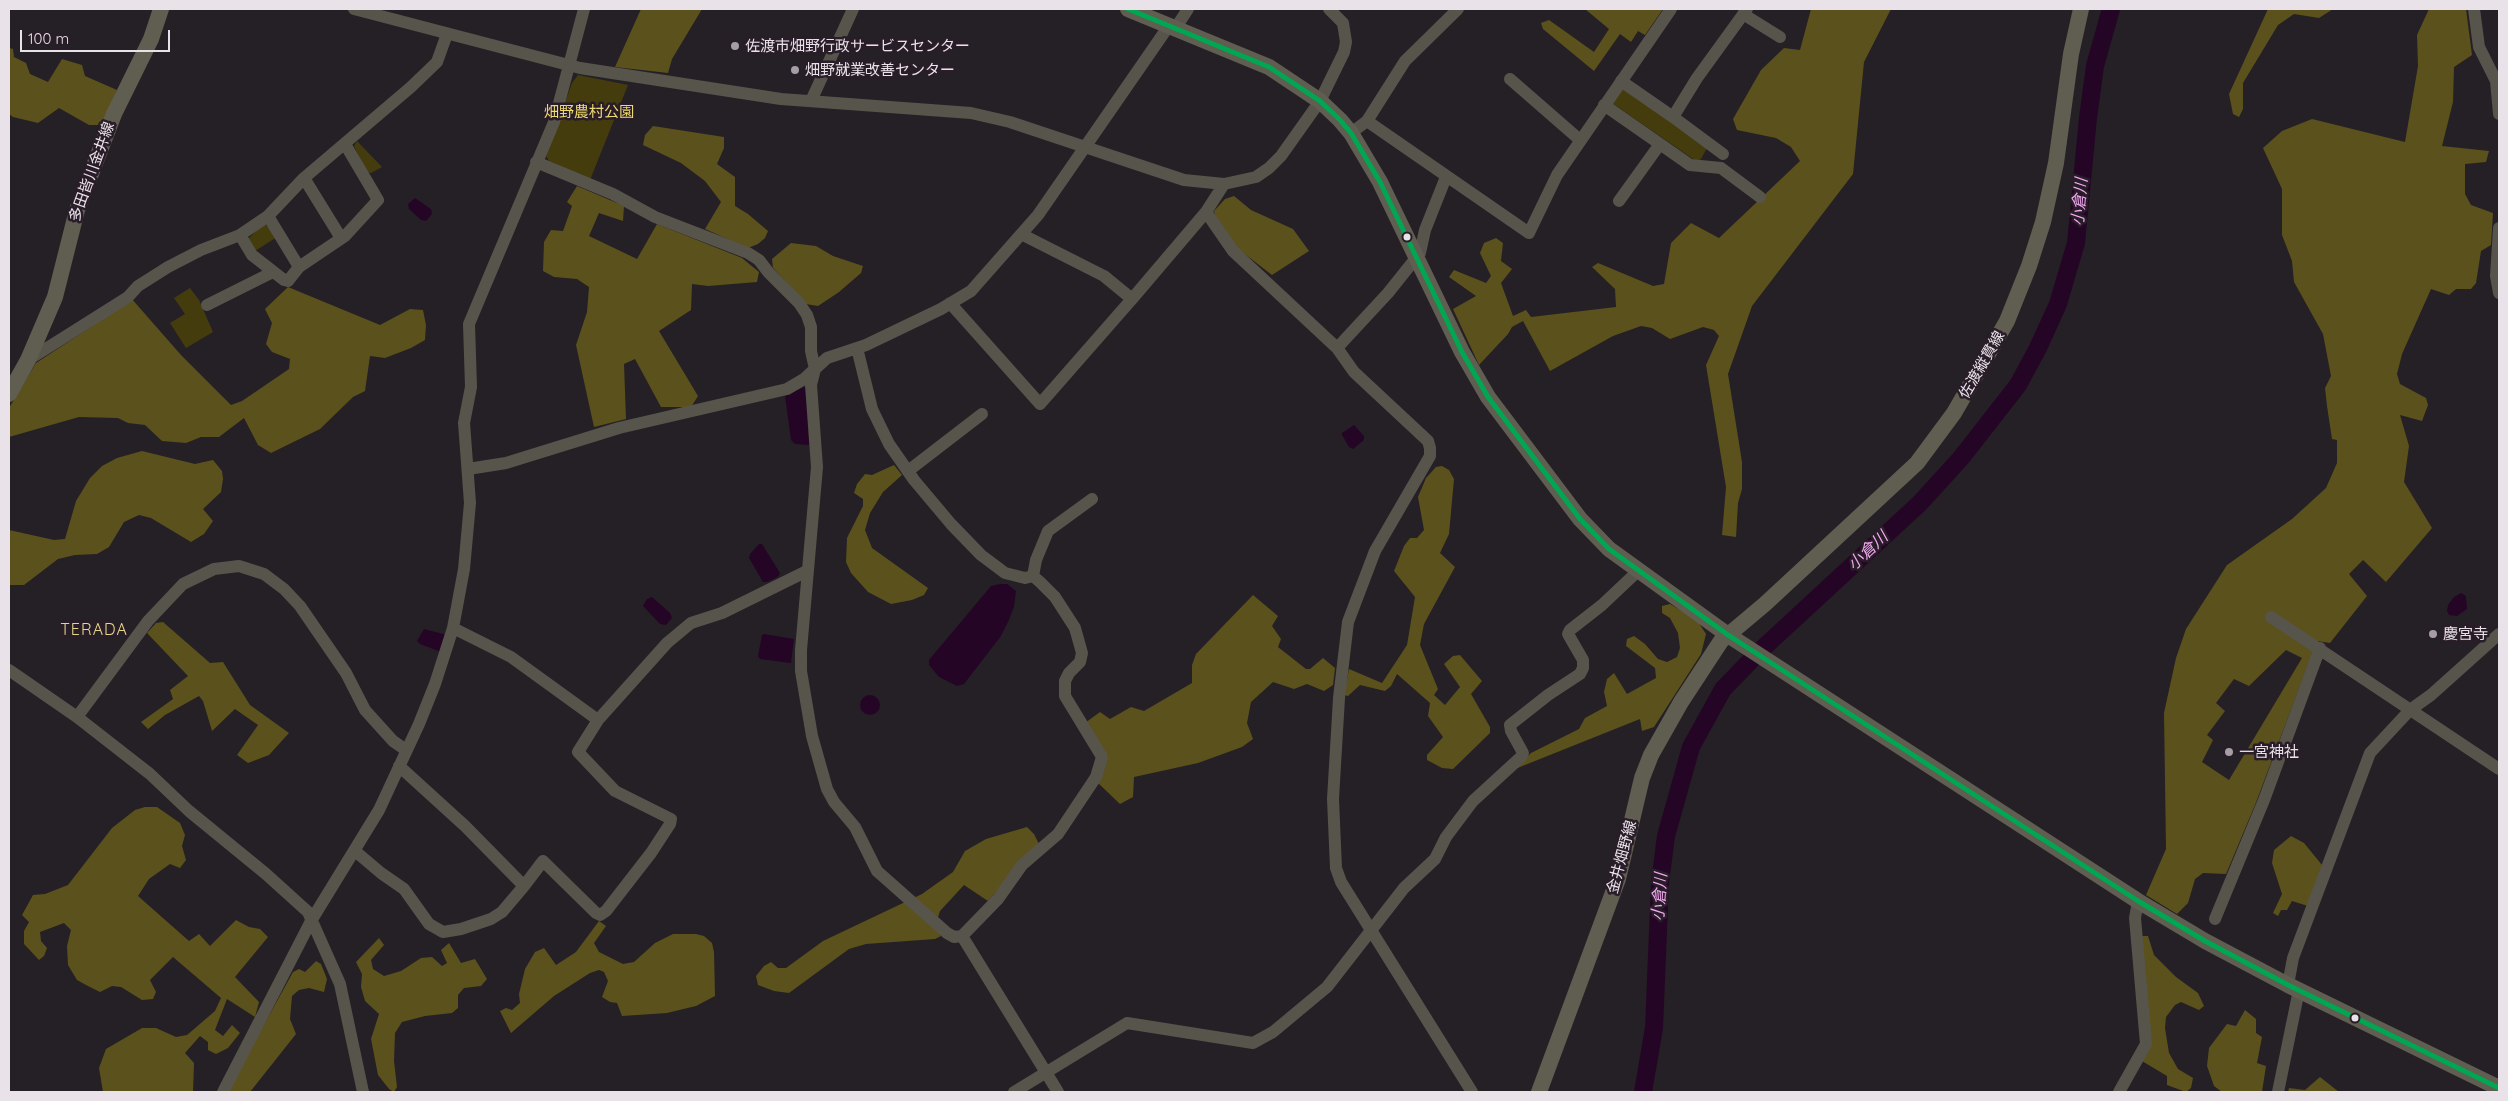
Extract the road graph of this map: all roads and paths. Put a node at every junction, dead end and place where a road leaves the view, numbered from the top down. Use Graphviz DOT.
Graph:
graph roads {
  1 [pos="161,9"];
  2 [pos="358,9"];
  3 [pos="584,9"];
  4 [pos="853,9"];
  5 [pos="1128,9"];
  6 [pos="1188,9"];
  7 [pos="1329,9"];
  8 [pos="1458,9"];
  9 [pos="1671,9"];
  10 [pos="2081,9"];
  11 [pos="2474,9"];
  12 [pos="1745,11"];
  13 [pos="1171,28"];
  14 [pos="447,34"];
  15 [pos="1780,37"];
  16 [pos="570,65"];
  17 [pos="1510,79"];
  18 [pos="1621,81"];
  19 [pos="1320,100"];
  20 [pos="811,101"];
  21 [pos="1604,105"];
  22 [pos="2499,114"];
  23 [pos="1673,116"];
  24 [pos="1366,121"];
  25 [pos="1351,133"];
  26 [pos="1580,140"];
  27 [pos="346,144"];
  28 [pos="1660,144"];
  29 [pos="1084,147"];
  30 [pos="1723,154"];
  31 [pos="536,162"];
  32 [pos="1446,177"];
  33 [pos="304,178"];
  34 [pos="1224,184"];
  35 [pos="1760,197"];
  36 [pos="1619,201"];
  37 [pos="1206,212"];
  38 [pos="268,216"];
  39 [pos="2499,228"];
  40 [pos="1021,234"];
  41 [pos="240,235"];
  42 [pos="341,238"];
  43 [pos="1417,257"];
  44 [pos="299,267"];
  45 [pos="273,272"];
  46 [pos="2499,293"];
  47 [pos="1132,299"];
  48 [pos="950,303"];
  49 [pos="206,305"];
  50 [pos="857,348"];
  51 [pos="1337,348"];
  52 [pos="28,360"];
  53 [pos="814,369"];
  54 [pos="9,394"];
  55 [pos="982,414"];
  56 [pos="468,469"];
  57 [pos="908,471"];
  58 [pos="1092,499"];
  59 [pos="807,571"];
  60 [pos="1638,571"];
  61 [pos="1033,576"];
  62 [pos="2271,617"];
  63 [pos="453,628"];
  64 [pos="2499,634"];
  65 [pos="1732,637"];
  66 [pos="2320,648"];
  67 [pos="9,670"];
  68 [pos="2410,710"];
  69 [pos="77,717"];
  70 [pos="598,720"];
  71 [pos="406,750"];
  72 [pos="399,766"];
  73 [pos="2499,769"];
  74 [pos="355,851"];
  75 [pos="524,886"];
  76 [pos="2138,901"];
  77 [pos="2215,919"];
  78 [pos="311,922"];
  79 [pos="1371,930"];
  80 [pos="962,936"];
  81 [pos="2294,987"];
  82 [pos="1046,1072"];
  83 [pos="2499,1088"];
  84 [pos="224,1092"];
  85 [pos="364,1092"];
  86 [pos="1014,1092"];
  87 [pos="1058,1092"];
  88 [pos="1472,1092"];
  89 [pos="1539,1092"];
  90 [pos="2119,1092"];
  91 [pos="2278,1092"];
  1 -- 52 [label="main road, 多田皆川金井線"];
  2 -- 14 [label="street"];
  3 -- 16 [label="street"];
  4 -- 20 [label="street"];
  5 -- 13 [label="main road"];
  6 -- 13 [label="street"];
  7 -- 19 [label="street"];
  8 -- 24 [label="street"];
  9 -- 18 [label="street"];
  10 -- 65 [label="main road, 佐渡縦貫線"];
  11 -- 22 [label="street"];
  12 -- 15 [label="street"];
  12 -- 23 [label="street"];
  13 -- 19 [label="main road"];
  13 -- 29 [label="street"];
  14 -- 16 [label="street"];
  14 -- 27 [label="street"];
  16 -- 20 [label="street"];
  16 -- 31 [label="street"];
  17 -- 26 [label="street"];
  18 -- 21 [label="street"];
  18 -- 23 [label="street"];
  19 -- 25 [label="main road"];
  19 -- 34 [label="street"];
  20 -- 29 [label="street"];
  21 -- 26 [label="street"];
  21 -- 28 [label="street"];
  23 -- 30 [label="street"];
  24 -- 25 [label="street"];
  24 -- 32 [label="street"];
  25 -- 43 [label="main road"];
  26 -- 32 [label="street"];
  27 -- 33 [label="street"];
  27 -- 42 [label="street"];
  28 -- 35 [label="street"];
  28 -- 36 [label="street"];
  29 -- 34 [label="street"];
  29 -- 40 [label="street"];
  31 -- 53 [label="street"];
  31 -- 56 [label="street"];
  32 -- 43 [label="street"];
  33 -- 38 [label="street"];
  33 -- 42 [label="street"];
  34 -- 37 [label="street"];
  37 -- 47 [label="street"];
  37 -- 51 [label="street"];
  38 -- 41 [label="street"];
  38 -- 44 [label="street"];
  39 -- 46 [label="street"];
  40 -- 47 [label="street"];
  40 -- 48 [label="street"];
  41 -- 45 [label="street"];
  41 -- 52 [label="street"];
  42 -- 44 [label="street"];
  43 -- 51 [label="street"];
  43 -- 60 [label="main road"];
  44 -- 45 [label="street"];
  45 -- 49 [label="street"];
  47 -- 48 [label="street"];
  48 -- 50 [label="street"];
  50 -- 53 [label="street"];
  50 -- 57 [label="street"];
  51 -- 79 [label="street"];
  52 -- 54 [label="main road, 多田皆川金井線"];
  53 -- 56 [label="street"];
  53 -- 59 [label="street"];
  55 -- 57 [label="street"];
  56 -- 63 [label="street"];
  57 -- 61 [label="street"];
  58 -- 61 [label="street"];
  59 -- 70 [label="street"];
  59 -- 80 [label="street"];
  60 -- 65 [label="main road"];
  60 -- 79 [label="street"];
  61 -- 80 [label="street"];
  62 -- 66 [label="street"];
  63 -- 70 [label="street"];
  63 -- 71 [label="street"];
  64 -- 68 [label="street"];
  65 -- 76 [label="main road"];
  65 -- 89 [label="main road, 金井畑野線"];
  66 -- 68 [label="street"];
  66 -- 77 [label="street"];
  67 -- 69 [label="street"];
  68 -- 73 [label="street"];
  68 -- 81 [label="street"];
  69 -- 71 [label="street"];
  69 -- 78 [label="street"];
  70 -- 75 [label="street"];
  71 -- 72 [label="street"];
  72 -- 74 [label="street"];
  72 -- 75 [label="street"];
  74 -- 75 [label="street"];
  74 -- 78 [label="street"];
  76 -- 81 [label="main road"];
  76 -- 90 [label="street"];
  78 -- 84 [label="street"];
  78 -- 85 [label="street"];
  79 -- 82 [label="street"];
  79 -- 88 [label="street"];
  80 -- 82 [label="street"];
  81 -- 83 [label="main road"];
  81 -- 91 [label="street"];
  82 -- 86 [label="street"];
  82 -- 87 [label="street"];
}
